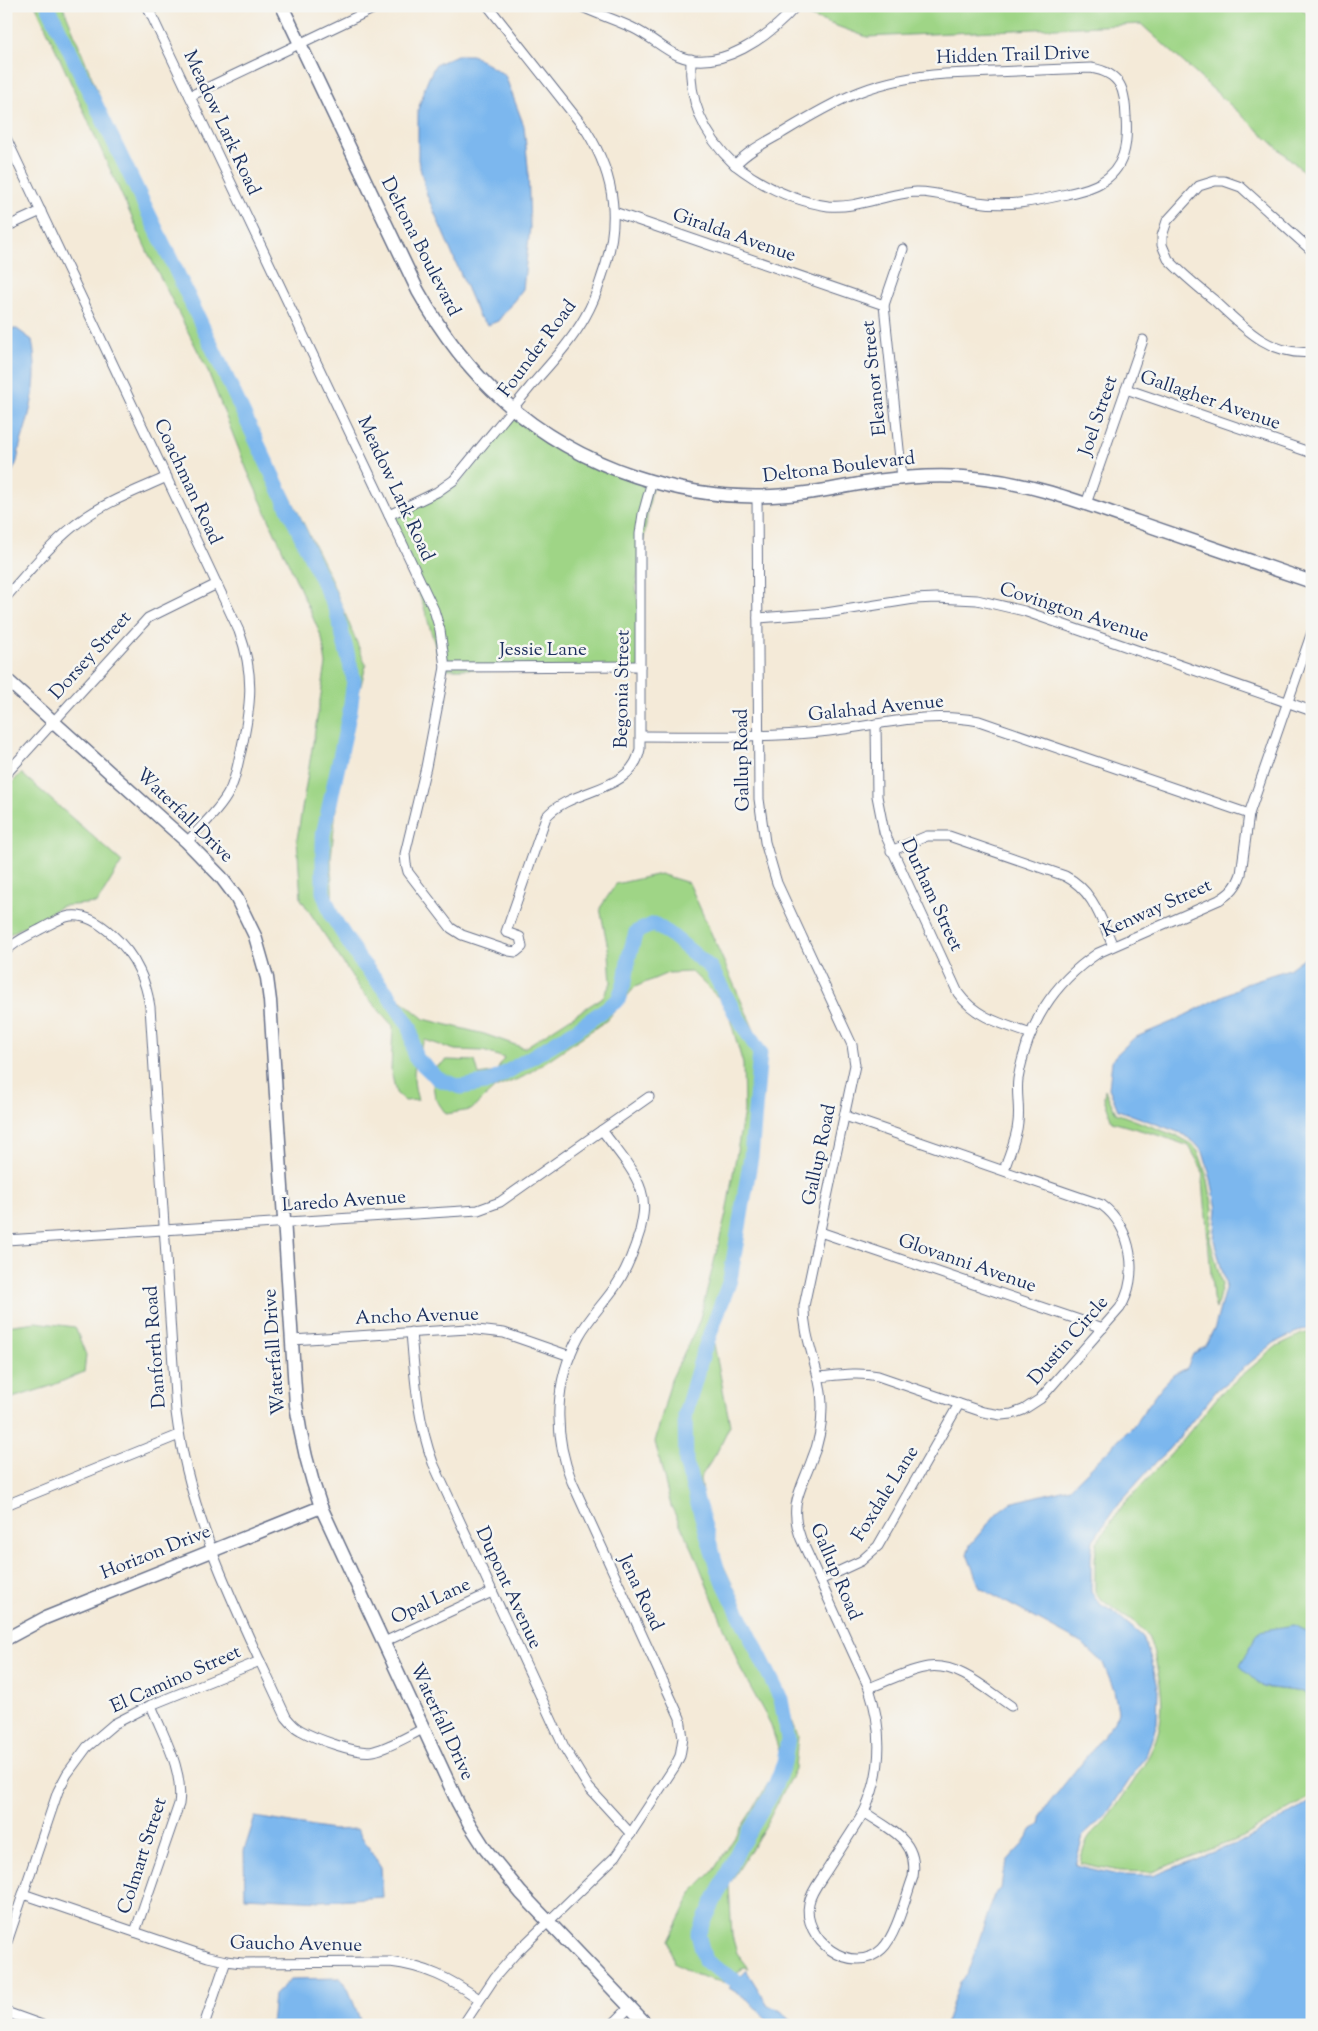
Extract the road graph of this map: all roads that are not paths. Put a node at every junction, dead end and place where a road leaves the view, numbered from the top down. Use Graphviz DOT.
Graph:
graph roads {
  1 [pos="147,6"];
  2 [pos="282,6"];
  3 [pos="379,6"];
  4 [pos="488,6"];
  5 [pos="580,6"];
  6 [pos="796,6"];
  7 [pos="300,44"];
  8 [pos="691,60"];
  9 [pos="190,96"];
  10 [pos="6,138"];
  11 [pos="735,165"];
  12 [pos="41,211"];
  13 [pos="614,212"];
  14 [pos="6,227"];
  15 [pos="904,250"];
  16 [pos="1312,251"];
  17 [pos="843,291"];
  18 [pos="884,305"];
  19 [pos="1143,340"];
  20 [pos="1312,352"];
  21 [pos="1126,389"];
  22 [pos="513,409"];
  23 [pos="1312,453"];
  24 [pos="167,477"];
  25 [pos="902,478"];
  26 [pos="652,482"];
  27 [pos="757,496"];
  28 [pos="1086,504"];
  29 [pos="389,515"];
  30 [pos="1312,582"];
  31 [pos="217,584"];
  32 [pos="6,597"];
  33 [pos="758,618"];
  34 [pos="1312,632"];
  35 [pos="445,666"];
  36 [pos="640,666"];
  37 [pos="6,679"];
  38 [pos="1287,703"];
  39 [pos="1312,711"];
  40 [pos="54,721"];
  41 [pos="876,724"];
  42 [pos="641,736"];
  43 [pos="759,736"];
  44 [pos="6,774"];
  45 [pos="1249,814"];
  46 [pos="187,842"];
  47 [pos="891,850"];
  48 [pos="1113,946"];
  49 [pos="7,948"];
  50 [pos="522,948"];
  51 [pos="1031,1034"];
  52 [pos="649,1097"];
  53 [pos="845,1116"];
  54 [pos="602,1130"];
  55 [pos="1004,1170"];
  56 [pos="284,1222"];
  57 [pos="164,1230"];
  58 [pos="820,1232"];
  59 [pos="6,1240"];
  60 [pos="1103,1328"];
  61 [pos="411,1332"];
  62 [pos="292,1340"];
  63 [pos="570,1356"];
  64 [pos="819,1378"];
  65 [pos="959,1404"];
  66 [pos="179,1435"];
  67 [pos="6,1505"];
  68 [pos="322,1507"];
  69 [pos="211,1551"];
  70 [pos="820,1580"];
  71 [pos="492,1592"];
  72 [pos="6,1638"];
  73 [pos="384,1642"];
  74 [pos="260,1661"];
  75 [pos="869,1688"];
  76 [pos="150,1705"];
  77 [pos="1011,1706"];
  78 [pos="423,1729"];
  79 [pos="864,1812"];
  80 [pos="631,1834"];
  81 [pos="23,1894"];
  82 [pos="549,1922"];
  83 [pos="135,1932"];
  84 [pos="6,1945"];
  85 [pos="226,1961"];
  86 [pos="479,1999"];
  87 [pos="630,2007"];
  88 [pos="6,2012"];
  89 [pos="42,2025"];
  90 [pos="204,2025"];
  91 [pos="462,2025"];
  92 [pos="612,2025"];
  93 [pos="647,2025"];
  1 -- 9 [label="street, Meadow Lark Road"];
  2 -- 7 [label="street, Deltona Boulevard"];
  3 -- 7 [label="street"];
  4 -- 13 [label="street, Founder Road"];
  5 -- 8 [label="street"];
  6 -- 8 [label="street"];
  7 -- 9 [label="street"];
  7 -- 22 [label="street, Deltona Boulevard"];
  8 -- 11 [label="street, Hidden Trail Drive"];
  9 -- 29 [label="street, Meadow Lark Road"];
  10 -- 12 [label="street, Coachman Road"];
  11 -- 11 [label="street, Hidden Trail Drive"];
  12 -- 14 [label="street"];
  12 -- 24 [label="street, Coachman Road"];
  13 -- 17 [label="street, Giralda Avenue"];
  13 -- 22 [label="street, Founder Road"];
  15 -- 18 [label="street, Eleanor Street"];
  16 -- 20 [label="street"];
  17 -- 18 [label="street, Eleanor Street"];
  18 -- 25 [label="street, Eleanor Street"];
  19 -- 21 [label="street, Joel Street"];
  21 -- 23 [label="street, Gallagher Avenue"];
  21 -- 28 [label="street, Joel Street"];
  22 -- 26 [label="street, Deltona Boulevard"];
  22 -- 29 [label="street, Founder Road"];
  24 -- 31 [label="street, Coachman Road"];
  24 -- 32 [label="street"];
  25 -- 27 [label="street, Deltona Boulevard"];
  25 -- 28 [label="street, Deltona Boulevard"];
  26 -- 27 [label="street, Deltona Boulevard"];
  26 -- 36 [label="street, Begonia Street"];
  27 -- 33 [label="street, Gallup Road"];
  28 -- 30 [label="street, Deltona Boulevard"];
  29 -- 35 [label="street, Meadow Lark Road"];
  31 -- 40 [label="street, Dorsey Street"];
  31 -- 46 [label="street, Coachman Road"];
  33 -- 38 [label="street, Covington Avenue"];
  33 -- 43 [label="street, Gallup Road"];
  34 -- 38 [label="street, Kenway Street"];
  35 -- 36 [label="street, Jessie Lane"];
  35 -- 50 [label="street, Meadow Lark Road"];
  36 -- 42 [label="street, Begonia Street"];
  37 -- 40 [label="street, Waterfall Drive"];
  38 -- 39 [label="street, Covington Avenue"];
  38 -- 45 [label="street, Kenway Street"];
  40 -- 44 [label="street, Dorsey Street"];
  40 -- 46 [label="street, Waterfall Drive"];
  41 -- 43 [label="street, Galahad Avenue"];
  41 -- 45 [label="street, Galahad Avenue"];
  41 -- 47 [label="street, Durham Street"];
  42 -- 43 [label="street, Galahad Avenue"];
  42 -- 50 [label="street, Begonia Street"];
  43 -- 53 [label="street, Gallup Road"];
  45 -- 48 [label="street, Kenway Street"];
  46 -- 56 [label="street, Waterfall Drive"];
  47 -- 48 [label="street"];
  47 -- 51 [label="street, Durham Street"];
  48 -- 51 [label="street, Kenway Street"];
  49 -- 57 [label="street, Danforth Road"];
  51 -- 55 [label="street, Kenway Street"];
  52 -- 54 [label="street, Laredo Avenue"];
  53 -- 55 [label="street, Dustin Circle"];
  53 -- 58 [label="street, Gallup Road"];
  54 -- 56 [label="street, Laredo Avenue"];
  54 -- 63 [label="street, Jena Road"];
  55 -- 60 [label="street, Dustin Circle"];
  56 -- 57 [label="street, Laredo Avenue"];
  56 -- 62 [label="street, Waterfall Drive"];
  57 -- 59 [label="street, Laredo Avenue"];
  57 -- 66 [label="street, Danforth Road"];
  58 -- 60 [label="street, Glovanni Avenue"];
  58 -- 64 [label="street, Gallup Road"];
  60 -- 65 [label="street, Dustin Circle"];
  61 -- 62 [label="street, Ancho Avenue"];
  61 -- 63 [label="street, Ancho Avenue"];
  61 -- 71 [label="street, Dupont Avenue"];
  62 -- 68 [label="street, Waterfall Drive"];
  63 -- 80 [label="street, Jena Road"];
  64 -- 65 [label="street, Dustin Circle"];
  64 -- 70 [label="street, Gallup Road"];
  65 -- 70 [label="street, Foxdale Lane"];
  66 -- 67 [label="street"];
  66 -- 69 [label="street, Danforth Road"];
  68 -- 69 [label="street, Horizon Drive"];
  68 -- 73 [label="street, Waterfall Drive"];
  69 -- 72 [label="street, Horizon Drive"];
  69 -- 74 [label="street, Danforth Road"];
  70 -- 75 [label="street, Gallup Road"];
  71 -- 73 [label="street, Opal Lane"];
  71 -- 80 [label="street, Dupont Avenue"];
  73 -- 78 [label="street, Waterfall Drive"];
  74 -- 76 [label="street, El Camino Street"];
  74 -- 78 [label="street, Danforth Road"];
  75 -- 77 [label="street"];
  75 -- 79 [label="street, Gallup Road"];
  76 -- 81 [label="street, El Camino Street"];
  76 -- 83 [label="street, Colmart Street"];
  78 -- 82 [label="street, Waterfall Drive"];
  79 -- 79 [label="street, Gallup Road"];
  80 -- 82 [label="street, Jena Road"];
  81 -- 83 [label="street, Gaucho Avenue"];
  81 -- 84 [label="street, El Camino Street"];
  82 -- 86 [label="street, Jena Road"];
  82 -- 87 [label="street, Waterfall Drive"];
  83 -- 85 [label="street, Gaucho Avenue"];
  85 -- 86 [label="street, Gaucho Avenue"];
  85 -- 90 [label="street"];
  86 -- 91 [label="street, Jena Road"];
  87 -- 92 [label="street"];
  87 -- 93 [label="street, Waterfall Drive"];
  88 -- 89 [label="street"];
}
